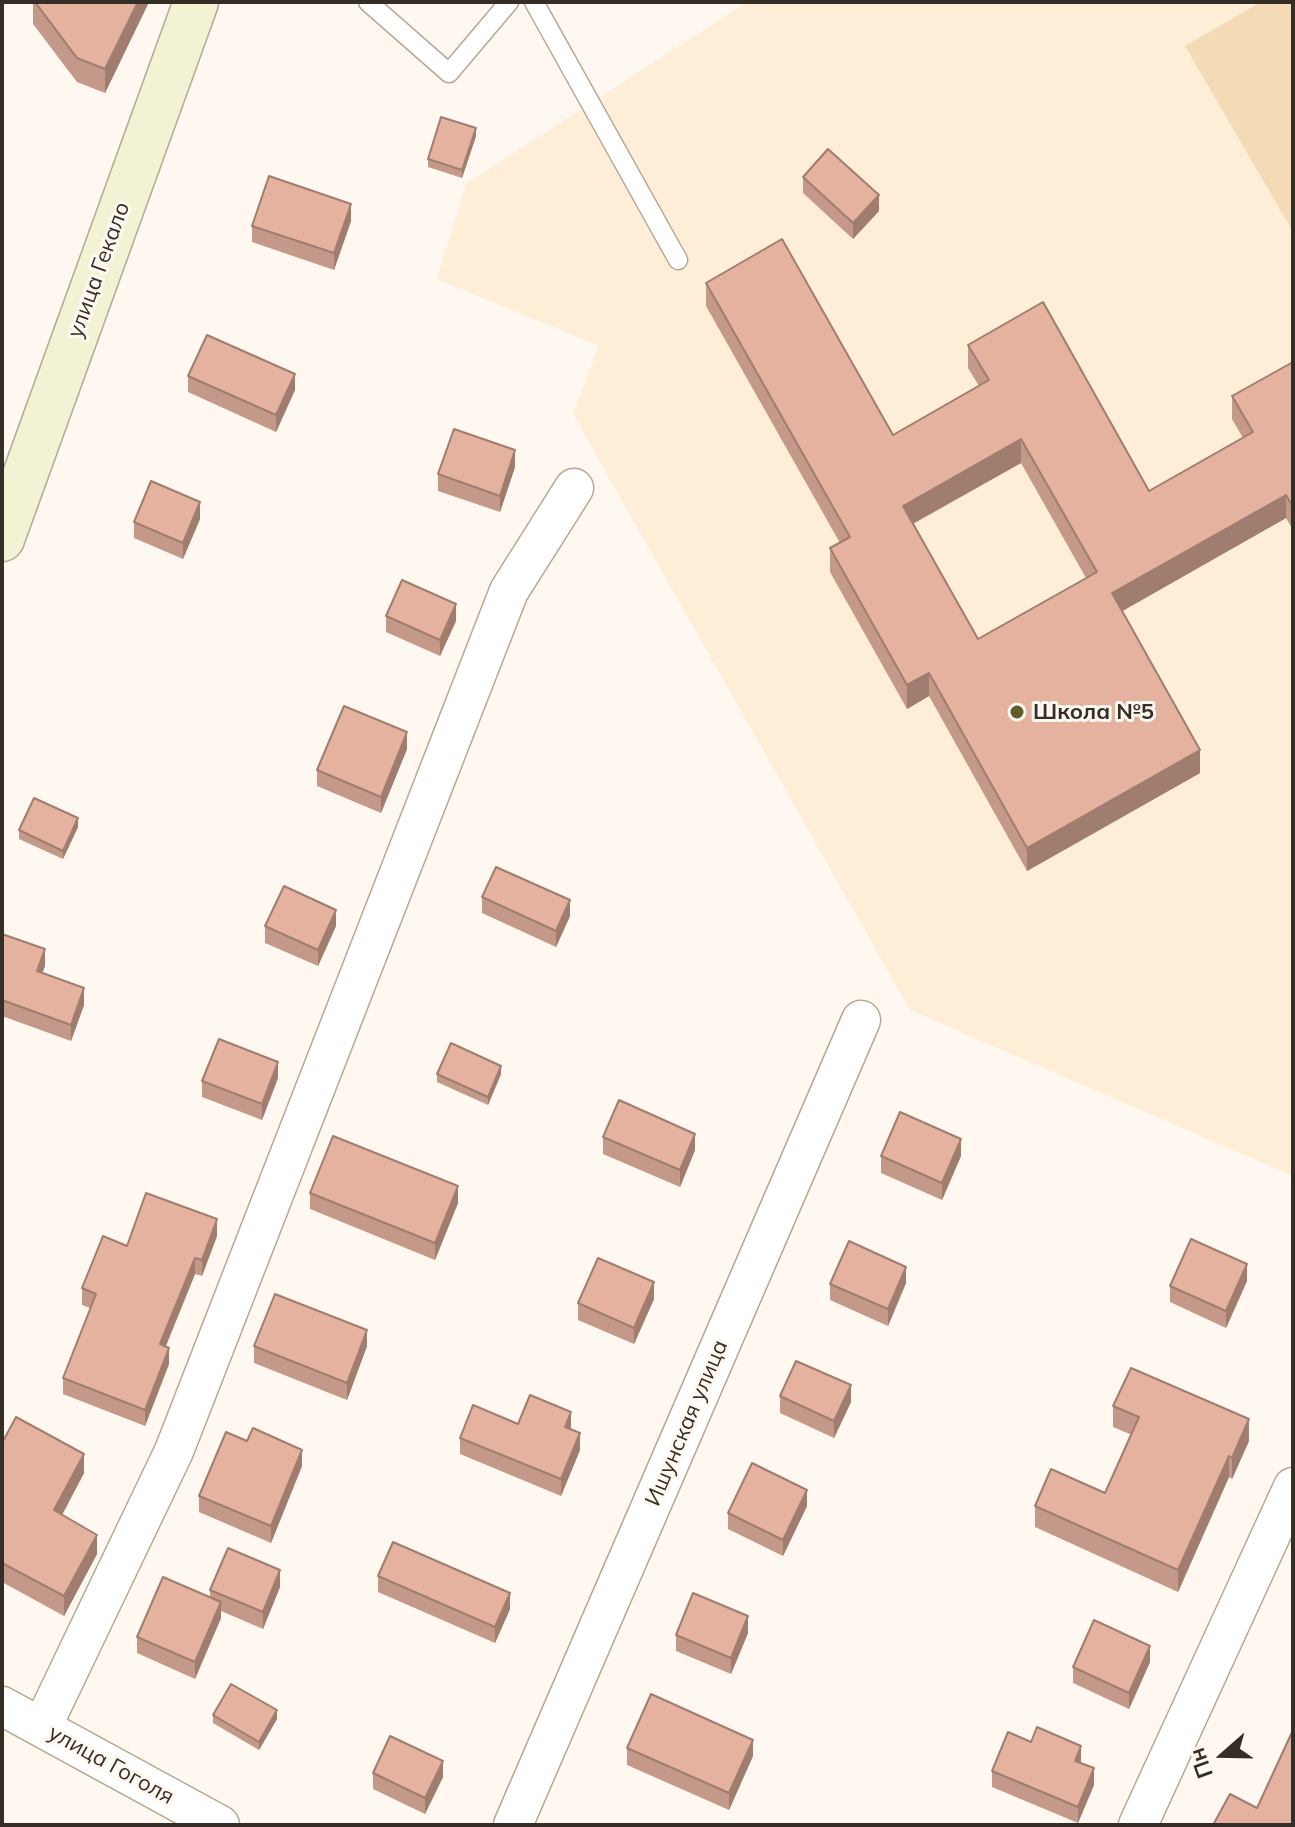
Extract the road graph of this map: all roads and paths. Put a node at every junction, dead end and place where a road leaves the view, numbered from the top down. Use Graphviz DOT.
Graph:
graph roads {
  1 [pos="196,2"];
  2 [pos="368,2"];
  3 [pos="509,2"];
  4 [pos="534,2"];
  5 [pos="678,260"];
  6 [pos="574,488"];
  7 [pos="2,539"];
  8 [pos="861,1020"];
  9 [pos="1293,1487"];
  10 [pos="2,1706"];
  11 [pos="42,1727"];
  12 [pos="220,1825"];
  13 [pos="513,1825"];
  14 [pos="1138,1825"];
  1 -- 7 [label="main road, улица Гекало"];
  2 -- 3 [label="lane"];
  4 -- 5 [label="lane"];
  6 -- 11 [label="street"];
  8 -- 13 [label="street, Ишунская улица"];
  9 -- 14 [label="street"];
  10 -- 11 [label="street, улица Гоголя"];
  11 -- 12 [label="street, улица Гоголя"];
}
